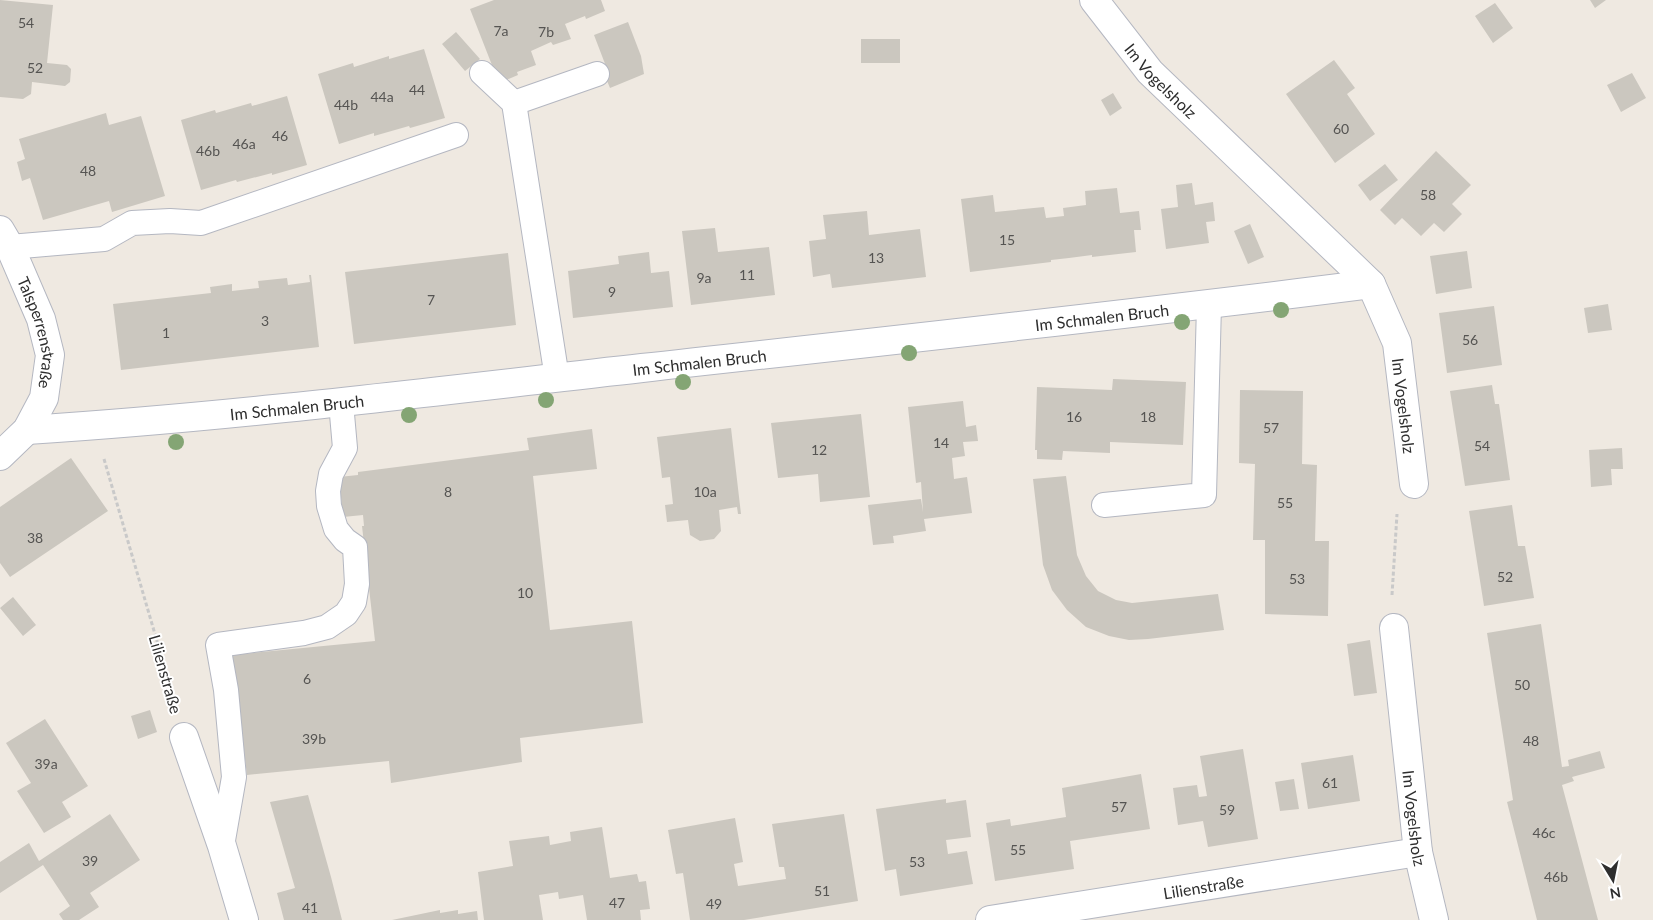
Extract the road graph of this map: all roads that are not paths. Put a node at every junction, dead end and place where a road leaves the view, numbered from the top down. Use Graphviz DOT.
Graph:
graph roads {
  1 [pos="1094,0"];
  2 [pos="482,73"];
  3 [pos="597,74"];
  4 [pos="514,103"];
  5 [pos="456,135"];
  6 [pos="5,239"];
  7 [pos="1371,284"];
  8 [pos="1209,305"];
  9 [pos="556,378"];
  10 [pos="341,403"];
  11 [pos="27,430"];
  12 [pos="0,456"];
  13 [pos="1414,484"];
  14 [pos="1104,505"];
  15 [pos="1394,628"];
  16 [pos="184,737"];
  17 [pos="222,846"];
  18 [pos="1418,852"];
  19 [pos="244,920"];
  20 [pos="990,920"];
  21 [pos="1434,920"];
  1 -- 7 [label="street, Im Vogelsholz"];
  2 -- 4 [label="lane"];
  3 -- 4 [label="lane"];
  4 -- 9 [label="lane"];
  5 -- 6 [label="lane"];
  6 -- 11 [label="street, Talsperrenstraße"];
  7 -- 8 [label="street, Im Schmalen Bruch"];
  7 -- 13 [label="street, Im Vogelsholz"];
  8 -- 9 [label="street, Im Schmalen Bruch"];
  8 -- 14 [label="lane"];
  9 -- 10 [label="street, Im Schmalen Bruch"];
  10 -- 11 [label="street, Im Schmalen Bruch"];
  10 -- 17 [label="lane"];
  11 -- 12 [label="street, Talsperrenstraße"];
  15 -- 18 [label="street, Im Vogelsholz"];
  16 -- 17 [label="street"];
  17 -- 19 [label="street"];
  18 -- 20 [label="street, Lilienstraße"];
  18 -- 21 [label="street, Im Vogelsholz"];
}
